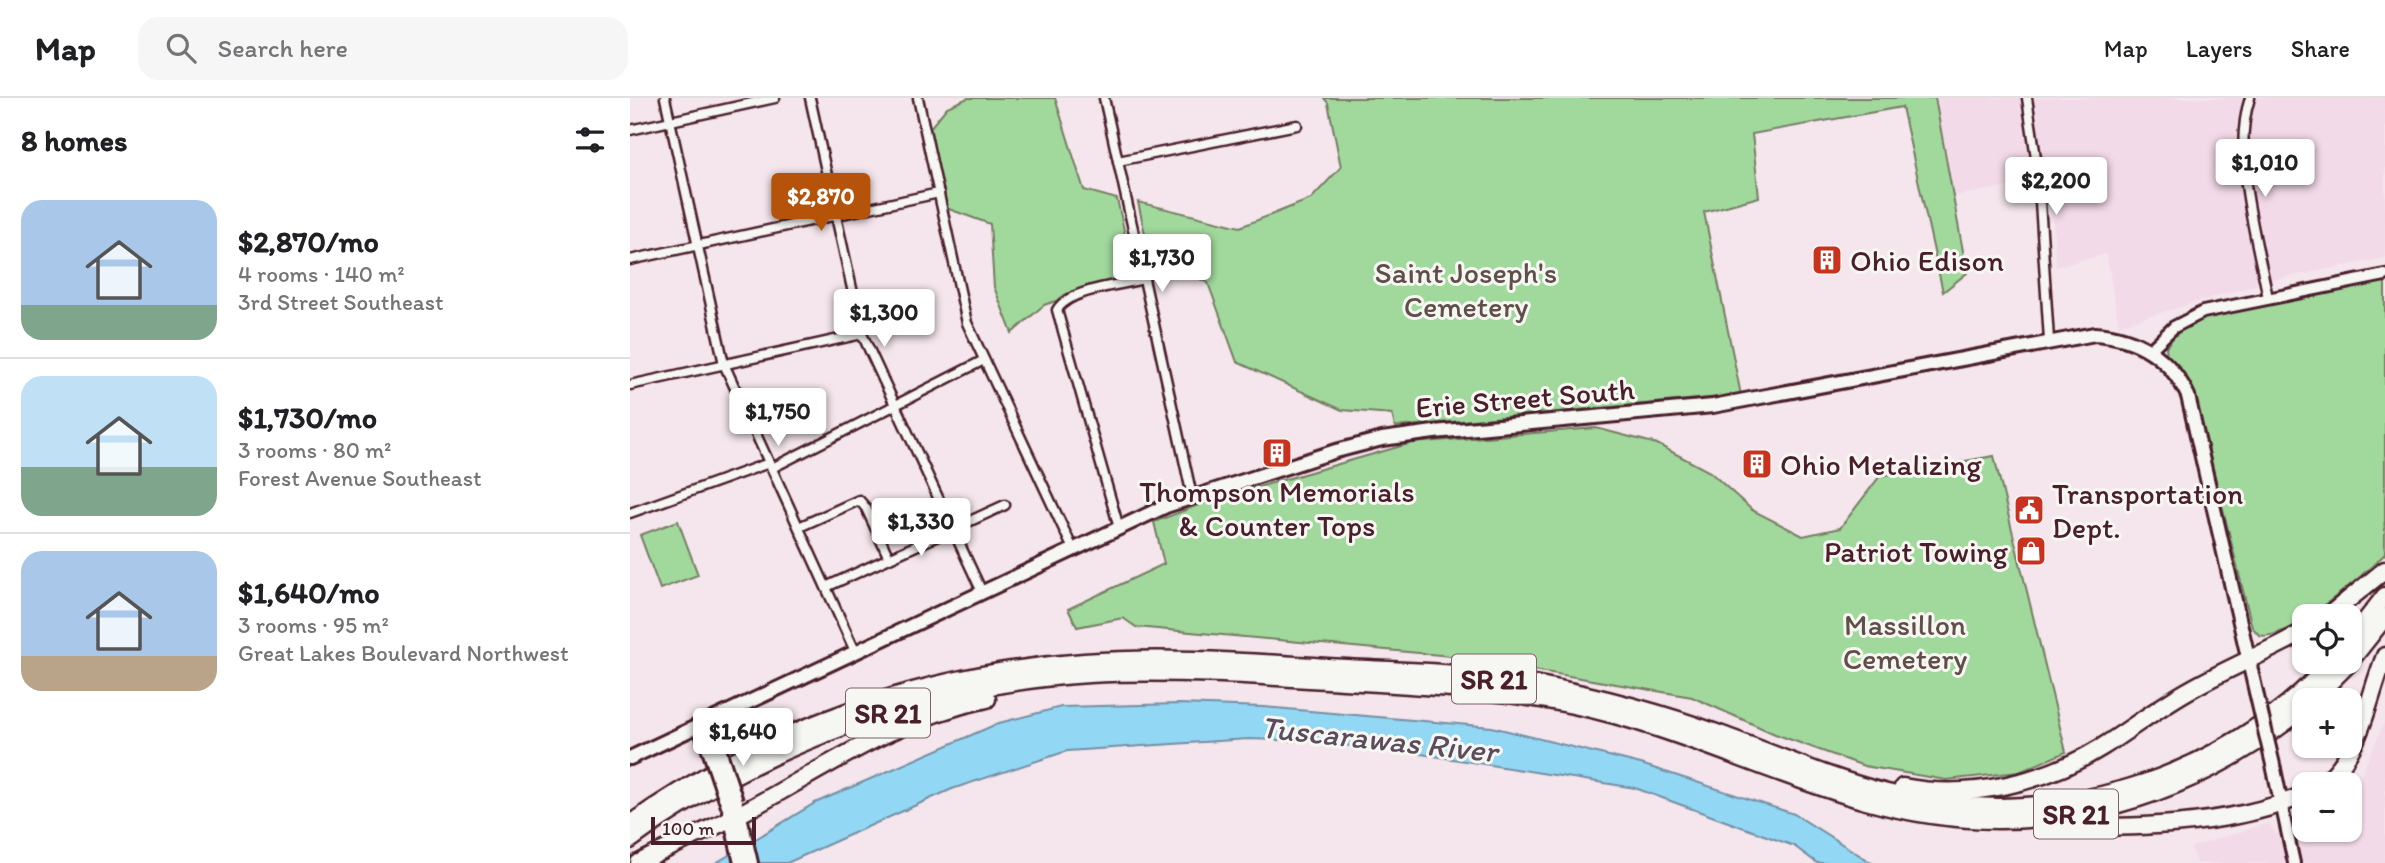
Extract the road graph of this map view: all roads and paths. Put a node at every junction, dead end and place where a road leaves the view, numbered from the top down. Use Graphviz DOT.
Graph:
graph roads {
  1 [pos="665,98"];
  2 [pos="775,98"];
  3 [pos="810,98"];
  4 [pos="918,98"];
  5 [pos="1104,98"];
  6 [pos="2027,98"];
  7 [pos="2249,98"];
  8 [pos="670,121"];
  9 [pos="1297,125"];
  10 [pos="630,130"];
  11 [pos="1118,162"];
  12 [pos="939,193"];
  13 [pos="836,215"];
  14 [pos="698,245"];
  15 [pos="630,260"];
  16 [pos="2385,275"];
  17 [pos="1144,279"];
  18 [pos="2268,298"];
  19 [pos="862,334"];
  20 [pos="2049,340"];
  21 [pos="2150,350"];
  22 [pos="984,360"];
  23 [pos="724,365"];
  24 [pos="630,385"];
  25 [pos="895,407"];
  26 [pos="771,466"];
  27 [pos="1192,496"];
  28 [pos="1005,505"];
  29 [pos="630,513"];
  30 [pos="799,527"];
  31 [pos="951,528"];
  32 [pos="1119,528"];
  33 [pos="1073,549"];
  34 [pos="889,558"];
  35 [pos="2385,570"];
  36 [pos="826,587"];
  37 [pos="982,592"];
  38 [pos="2385,596"];
  39 [pos="2343,604"];
  40 [pos="2385,617"];
  41 [pos="2362,626"];
  42 [pos="2292,638"];
  43 [pos="2362,646"];
  44 [pos="855,651"];
  45 [pos="2385,656"];
  46 [pos="2249,659"];
  47 [pos="1172,672"];
  48 [pos="2319,674"];
  49 [pos="2337,674"];
  50 [pos="2324,688"];
  51 [pos="2292,717"];
  52 [pos="704,724"];
  53 [pos="1755,748"];
  54 [pos="630,758"];
  55 [pos="2336,772"];
  56 [pos="1824,787"];
  57 [pos="2292,799"];
  58 [pos="2281,803"];
  59 [pos="733,810"];
  60 [pos="630,824"];
  61 [pos="739,834"];
  62 [pos="630,840"];
  63 [pos="639,863"];
  64 [pos="741,863"];
  65 [pos="751,863"];
  66 [pos="2294,863"];
  1 -- 8 [label="street"];
  2 -- 8 [label="street"];
  3 -- 13 [label="street"];
  4 -- 12 [label="street"];
  5 -- 11 [label="street"];
  6 -- 20 [label="street"];
  7 -- 18 [label="street"];
  8 -- 10 [label="street"];
  8 -- 14 [label="street"];
  9 -- 11 [label="street"];
  11 -- 17 [label="street"];
  12 -- 13 [label="street"];
  12 -- 22 [label="street"];
  13 -- 14 [label="street"];
  13 -- 19 [label="street"];
  14 -- 15 [label="street"];
  14 -- 23 [label="street"];
  16 -- 18 [label="street"];
  17 -- 27 [label="street"];
  17 -- 32 [label="street"];
  18 -- 21 [label="street"];
  19 -- 23 [label="street"];
  19 -- 25 [label="street"];
  20 -- 21 [label="main road, Erie Street South"];
  20 -- 27 [label="main road, Erie Street South"];
  21 -- 46 [label="main road, Erie Street South"];
  22 -- 25 [label="street"];
  22 -- 33 [label="street"];
  23 -- 24 [label="street"];
  23 -- 26 [label="street"];
  25 -- 26 [label="street"];
  25 -- 31 [label="street"];
  26 -- 29 [label="street"];
  26 -- 30 [label="street"];
  27 -- 32 [label="main road, Erie Street South"];
  28 -- 31 [label="street"];
  30 -- 34 [label="street"];
  30 -- 36 [label="street"];
  31 -- 34 [label="street"];
  31 -- 37 [label="street"];
  32 -- 33 [label="main road, Erie Street South"];
  33 -- 37 [label="main road, Erie Street South"];
  34 -- 36 [label="street"];
  35 -- 39 [label="highway"];
  36 -- 44 [label="street"];
  37 -- 44 [label="main road, Erie Street South"];
  38 -- 41 [label="highway"];
  40 -- 43 [label="highway"];
  42 -- 46 [label="highway"];
  44 -- 52 [label="main road, Erie Street South"];
  45 -- 55 [label="highway"];
  46 -- 53 [label="highway"];
  46 -- 58 [label="main road, Erie Street South, bridge"];
  47 -- 56 [label="highway, SR 21"];
  47 -- 59 [label="highway"];
  47 -- 62 [label="highway, SR 21"];
  48 -- 53 [label="highway, SR 21"];
  49 -- 50 [label="highway"];
  51 -- 56 [label="highway, SR 21"];
  52 -- 54 [label="main road, Erie Street South"];
  52 -- 59 [label="main road, bridge"];
  53 -- 60 [label="highway, SR 21"];
  56 -- 58 [label="highway"];
  57 -- 58 [label="highway"];
  58 -- 66 [label="street"];
  59 -- 61 [label="main road"];
  59 -- 63 [label="highway"];
  61 -- 64 [label="main road"];
  61 -- 65 [label="main road"];
}
